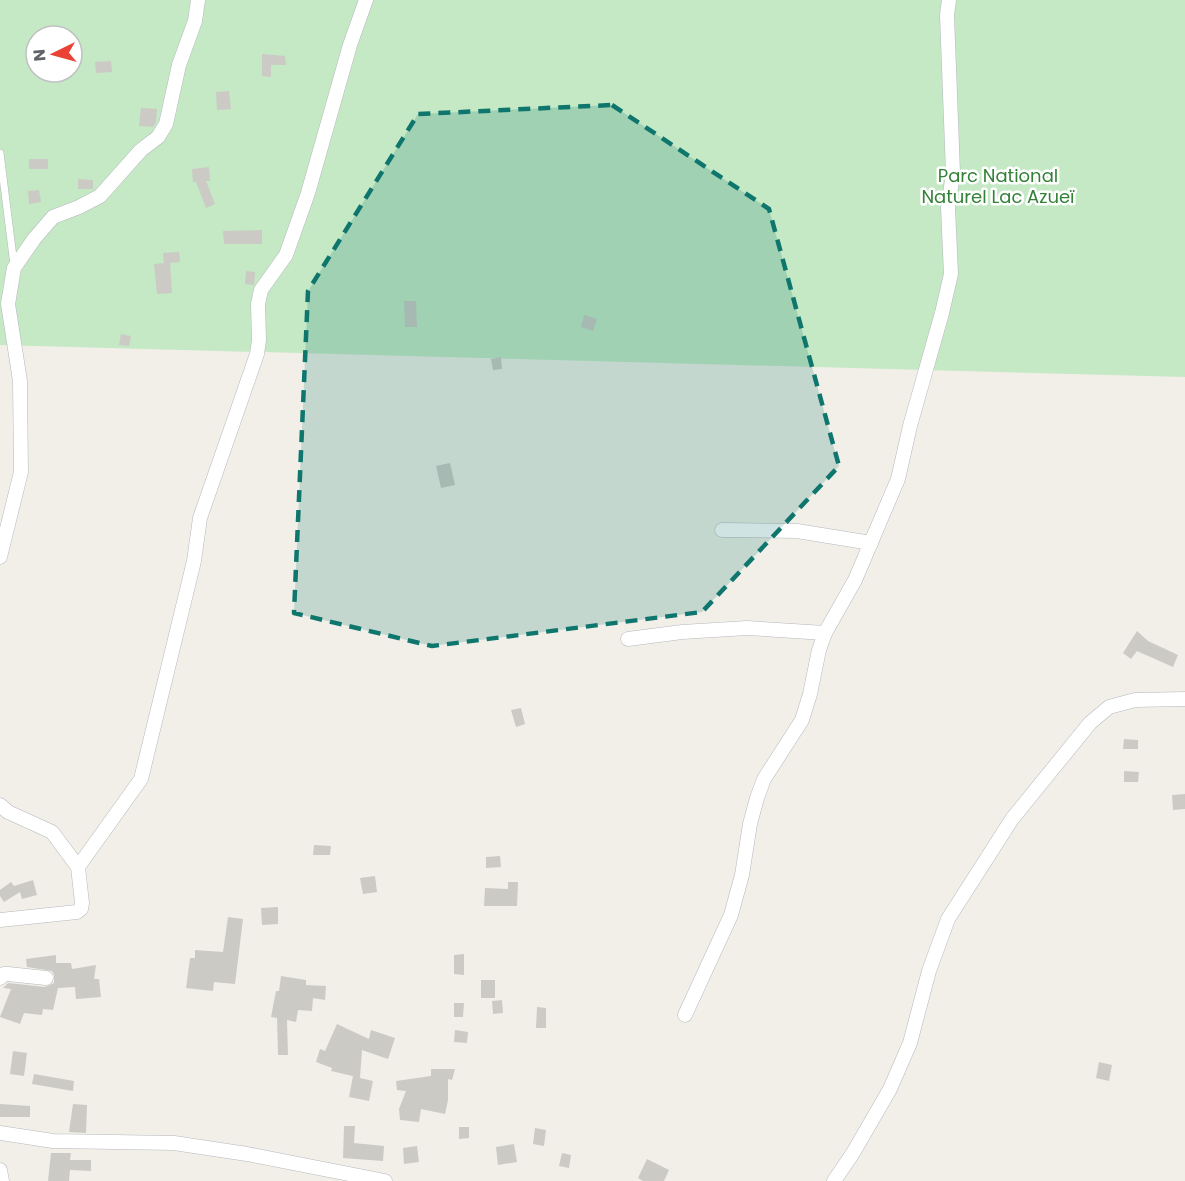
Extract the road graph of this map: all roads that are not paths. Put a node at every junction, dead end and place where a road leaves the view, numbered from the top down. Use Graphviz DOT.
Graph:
graph roads {
  1 [pos="198,0"];
  2 [pos="366,0"];
  3 [pos="949,0"];
  4 [pos="0,153"];
  5 [pos="14,268"];
  6 [pos="4,304"];
  7 [pos="722,530"];
  8 [pos="871,543"];
  9 [pos="0,557"];
  10 [pos="825,633"];
  11 [pos="628,639"];
  12 [pos="1185,699"];
  13 [pos="0,805"];
  14 [pos="78,867"];
  15 [pos="0,920"];
  16 [pos="0,978"];
  17 [pos="46,978"];
  18 [pos="685,1015"];
  19 [pos="0,1133"];
  20 [pos="0,1170"];
  21 [pos="2,1181"];
  22 [pos="385,1181"];
  23 [pos="834,1181"];
  1 -- 5 [label="street"];
  2 -- 14 [label="street"];
  3 -- 8 [label="street"];
  4 -- 5 [label="lane"];
  5 -- 6 [label="street"];
  6 -- 9 [label="street"];
  7 -- 8 [label="street"];
  8 -- 10 [label="street"];
  10 -- 11 [label="street"];
  10 -- 18 [label="street"];
  12 -- 23 [label="street"];
  13 -- 14 [label="street"];
  14 -- 15 [label="street"];
  16 -- 17 [label="street"];
  19 -- 22 [label="street"];
  20 -- 21 [label="street"];
}
